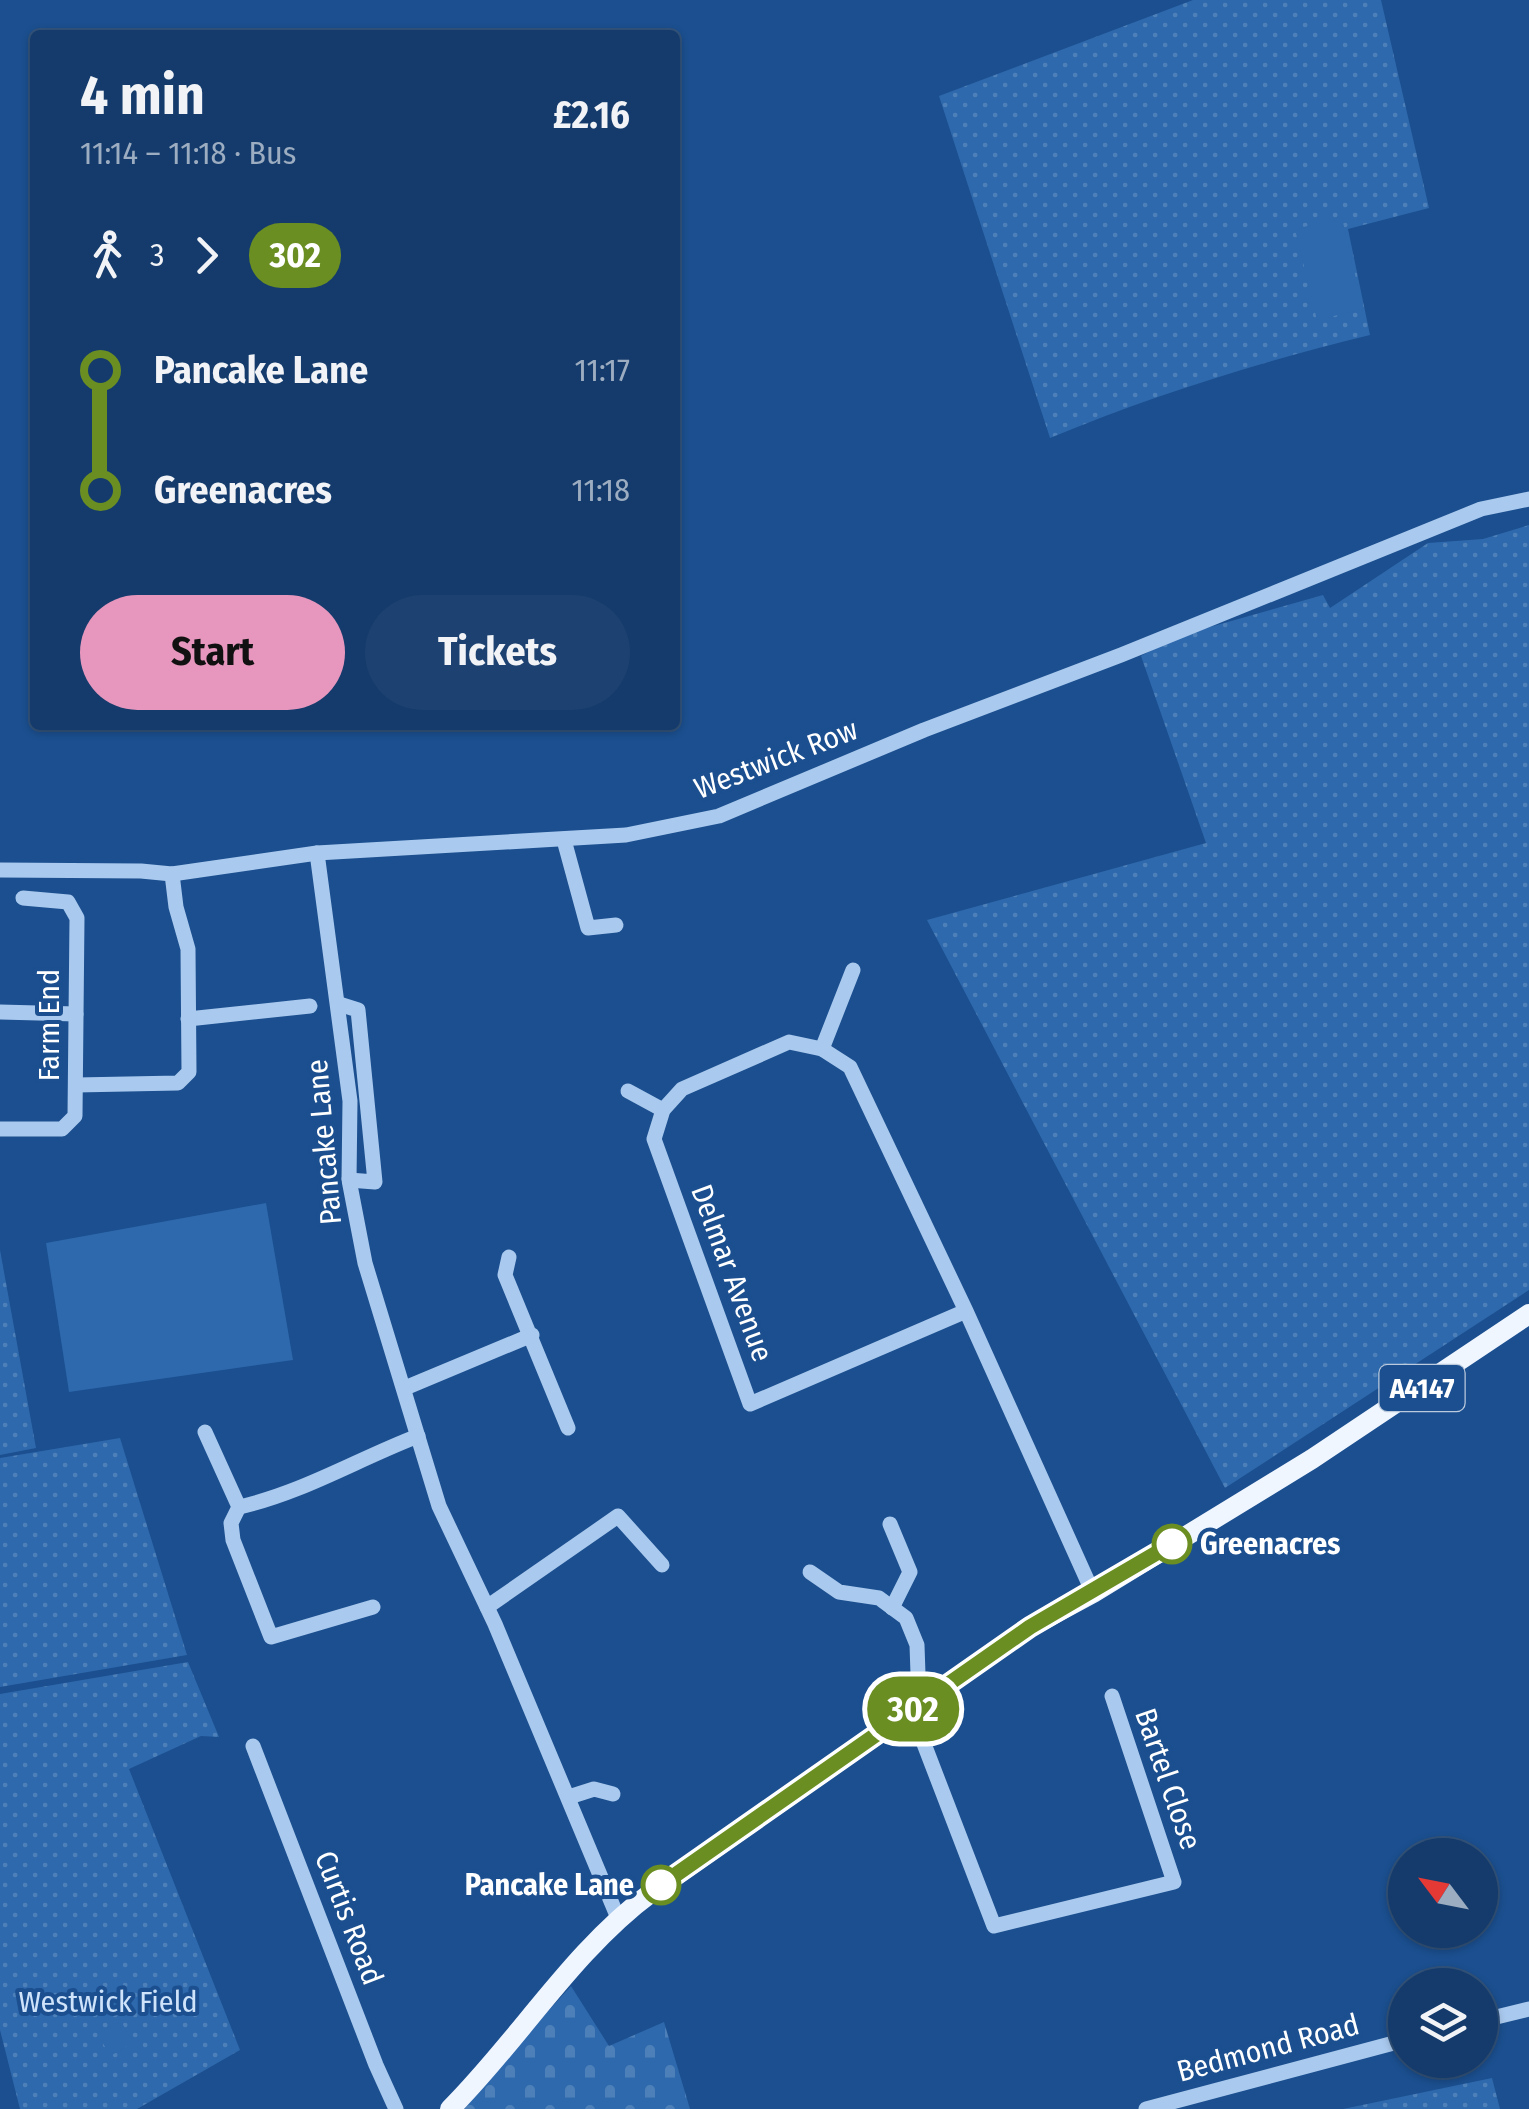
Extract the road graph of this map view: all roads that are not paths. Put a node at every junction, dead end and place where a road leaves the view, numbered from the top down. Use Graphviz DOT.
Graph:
graph roads {
  1 [pos="1529,499"];
  2 [pos="564,840"];
  3 [pos="317,853"];
  4 [pos="0,870"];
  5 [pos="172,874"];
  6 [pos="23,898"];
  7 [pos="616,925"];
  8 [pos="853,970"];
  9 [pos="310,1006"];
  10 [pos="0,1012"];
  11 [pos="76,1014"];
  12 [pos="188,1019"];
  13 [pos="822,1050"];
  14 [pos="76,1085"];
  15 [pos="628,1091"];
  16 [pos="358,1101"];
  17 [pos="662,1110"];
  18 [pos="0,1129"];
  19 [pos="349,1180"];
  20 [pos="509,1257"];
  21 [pos="966,1310"];
  22 [pos="1529,1314"];
  23 [pos="532,1335"];
  24 [pos="405,1388"];
  25 [pos="568,1428"];
  26 [pos="205,1432"];
  27 [pos="418,1436"];
  28 [pos="239,1507"];
  29 [pos="890,1524"];
  30 [pos="662,1565"];
  31 [pos="810,1572"];
  32 [pos="1093,1593"];
  33 [pos="373,1607"];
  34 [pos="487,1607"];
  35 [pos="892,1608"];
  36 [pos="1112,1696"];
  37 [pos="915,1707"];
  38 [pos="253,1746"];
  39 [pos="613,1794"];
  40 [pos="568,1796"];
  41 [pos="618,1918"];
  42 [pos="1529,2009"];
  43 [pos="1498,2017"];
  44 [pos="1388,2045"];
  45 [pos="396,2109"];
  46 [pos="450,2109"];
  47 [pos="1146,2109"];
  1 -- 2 [label="street, Westwick Row"];
  2 -- 3 [label="street, Westwick Row"];
  2 -- 7 [label="street"];
  3 -- 5 [label="street, Westwick Row"];
  3 -- 16 [label="street"];
  4 -- 5 [label="street, Westwick Row"];
  5 -- 12 [label="street"];
  6 -- 11 [label="street, Farm End"];
  8 -- 13 [label="street"];
  9 -- 12 [label="street"];
  10 -- 11 [label="street"];
  11 -- 14 [label="street, Farm End"];
  12 -- 14 [label="street"];
  13 -- 17 [label="street"];
  13 -- 21 [label="street"];
  14 -- 18 [label="street, Farm End"];
  15 -- 17 [label="street"];
  16 -- 19 [label="street, Pancake Lane"];
  16 -- 19 [label="street"];
  17 -- 21 [label="street, Delmar Avenue"];
  19 -- 24 [label="street, Pancake Lane"];
  20 -- 23 [label="street"];
  21 -- 32 [label="street"];
  22 -- 32 [label="main road, A4147"];
  23 -- 24 [label="street"];
  23 -- 25 [label="street"];
  24 -- 27 [label="street, Pancake Lane"];
  26 -- 28 [label="street"];
  27 -- 28 [label="street"];
  27 -- 34 [label="street, Pancake Lane"];
  28 -- 33 [label="street"];
  29 -- 35 [label="street"];
  30 -- 34 [label="street"];
  31 -- 35 [label="street"];
  32 -- 37 [label="main road, A4147"];
  34 -- 40 [label="street, Pancake Lane"];
  35 -- 37 [label="street"];
  36 -- 37 [label="street, Bartel Close"];
  37 -- 41 [label="main road, A4147"];
  38 -- 45 [label="street, Curtis Road"];
  39 -- 40 [label="street"];
  40 -- 41 [label="street, Pancake Lane"];
  41 -- 46 [label="main road, A4147"];
  42 -- 43 [label="street"];
  44 -- 47 [label="street, Bedmond Road"];
}
